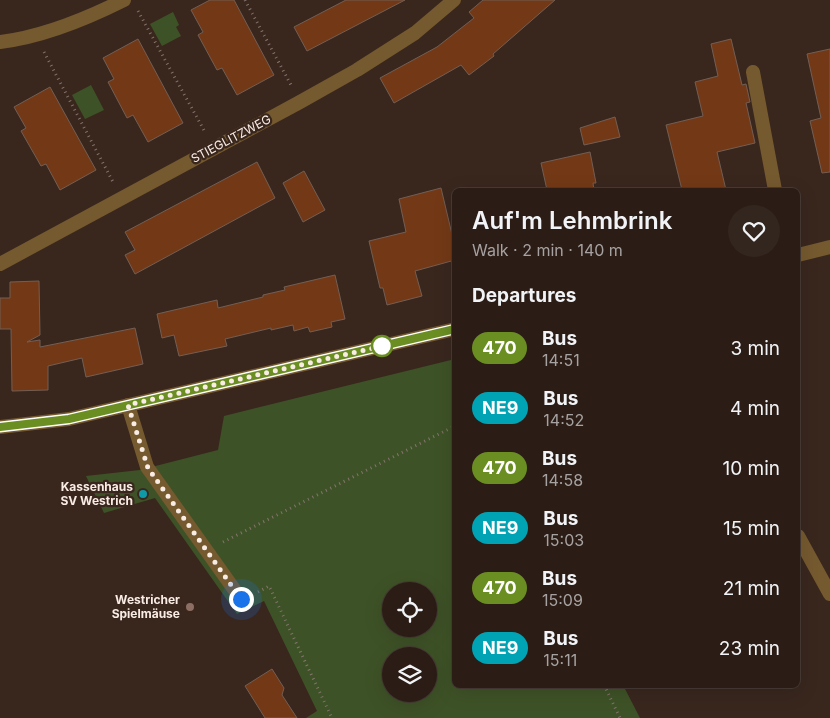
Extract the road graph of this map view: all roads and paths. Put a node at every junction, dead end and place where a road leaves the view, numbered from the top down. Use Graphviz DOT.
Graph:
graph roads {
  1 [pos="124,0"];
  2 [pos="245,0"];
  3 [pos="454,0"];
  4 [pos="139,13"];
  5 [pos="0,42"];
  6 [pos="55,72"];
  7 [pos="753,72"];
  8 [pos="300,102"];
  9 [pos="214,148"];
  10 [pos="775,188"];
  11 [pos="121,198"];
  12 [pos="830,246"];
  13 [pos="800,254"];
  14 [pos="0,264"];
  15 [pos="452,330"];
  16 [pos="128,405"];
  17 [pos="0,427"];
  18 [pos="452,427"];
  19 [pos="800,540"];
  20 [pos="206,550"];
  21 [pos="830,594"];
  22 [pos="241,599"];
  23 [pos="605,688"];
  24 [pos="332,718"];
  25 [pos="620,718"];
  1 -- 5 [label="street"];
  2 -- 8 [label="path"];
  3 -- 8 [label="street, STIEGLITZWEG"];
  4 -- 9 [label="path"];
  6 -- 11 [label="path"];
  7 -- 10 [label="street"];
  8 -- 9 [label="street, STIEGLITZWEG"];
  9 -- 11 [label="street, STIEGLITZWEG"];
  11 -- 14 [label="street, STIEGLITZWEG"];
  12 -- 13 [label="street"];
  15 -- 16 [label="street"];
  16 -- 17 [label="street"];
  16 -- 20 [label="street"];
  18 -- 20 [label="path"];
  19 -- 21 [label="street"];
  20 -- 22 [label="street"];
  22 -- 24 [label="path"];
  23 -- 25 [label="path"];
}
